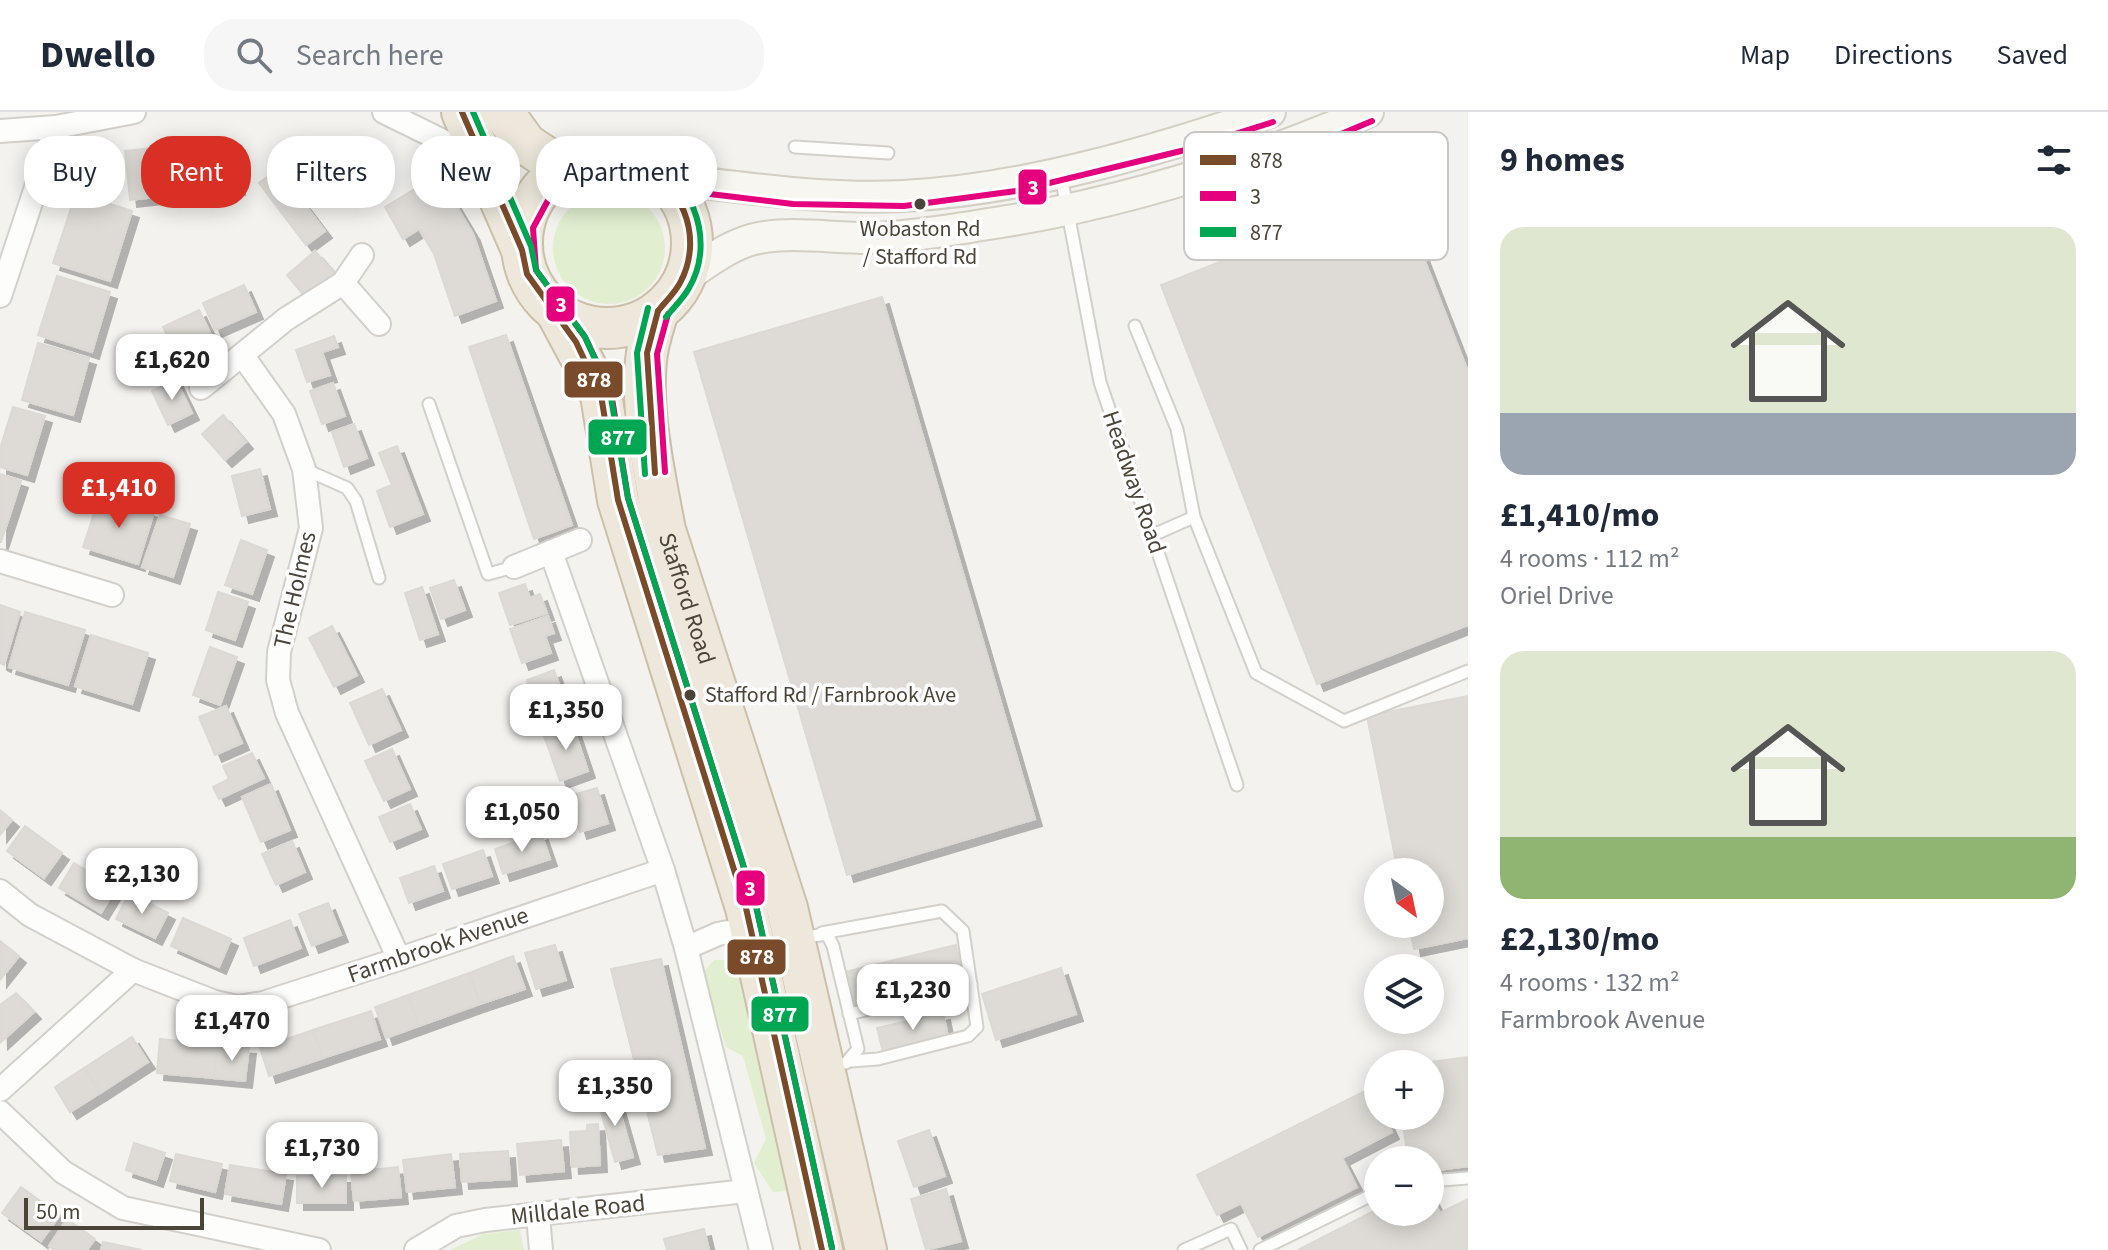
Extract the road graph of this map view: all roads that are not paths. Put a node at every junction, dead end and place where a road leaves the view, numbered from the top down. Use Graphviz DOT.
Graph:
graph roads {
  1 [pos="134,112"];
  2 [pos="384,112"];
  3 [pos="462,112"];
  4 [pos="503,112"];
  5 [pos="1270,112"];
  6 [pos="1368,112"];
  7 [pos="56,127"];
  8 [pos="0,131"];
  9 [pos="1207,132"];
  10 [pos="1315,132"];
  11 [pos="433,136"];
  12 [pos="472,136"];
  13 [pos="1184,139"];
  14 [pos="795,147"];
  15 [pos="536,151"];
  16 [pos="888,153"];
  17 [pos="1059,171"];
  18 [pos="1184,175"];
  19 [pos="717,185"];
  20 [pos="536,198"];
  21 [pos="503,208"];
  22 [pos="683,208"];
  23 [pos="1069,208"];
  24 [pos="522,250"];
  25 [pos="362,255"];
  26 [pos="684,278"];
  27 [pos="343,283"];
  28 [pos="0,296"];
  29 [pos="658,311"];
  30 [pos="557,313"];
  31 [pos="379,324"];
  32 [pos="1135,326"];
  33 [pos="243,356"];
  34 [pos="201,388"];
  35 [pos="429,404"];
  36 [pos="304,469"];
  37 [pos="1194,517"];
  38 [pos="1153,535"];
  39 [pos="580,540"];
  40 [pos="551,552"];
  41 [pos="0,561"];
  42 [pos="514,567"];
  43 [pos="379,578"];
  44 [pos="112,595"];
  45 [pos="1468,671"];
  46 [pos="1237,785"];
  47 [pos="757,808"];
  48 [pos="663,870"];
  49 [pos="0,891"];
  50 [pos="749,928"];
  51 [pos="809,936"];
  52 [pos="686,948"];
  53 [pos="399,959"];
  54 [pos="133,970"];
  55 [pos="971,984"];
  56 [pos="849,1014"];
  57 [pos="837,1067"];
  58 [pos="0,1090"];
  59 [pos="0,1112"];
  60 [pos="1468,1178"];
  61 [pos="1444,1180"];
  62 [pos="746,1191"];
  63 [pos="1364,1199"];
  64 [pos="538,1216"];
  65 [pos="319,1250"];
  66 [pos="416,1250"];
  67 [pos="541,1250"];
  68 [pos="761,1250"];
  69 [pos="822,1250"];
  70 [pos="866,1250"];
  71 [pos="1184,1250"];
  72 [pos="1241,1250"];
  73 [pos="1260,1250"];
  1 -- 7 [label="street"];
  2 -- 11 [label="street"];
  3 -- 12 [label="highway"];
  4 -- 15 [label="highway"];
  5 -- 9 [label="street"];
  6 -- 10 [label="street"];
  7 -- 8 [label="street"];
  7 -- 28 [label="street"];
  13 -- 17 [label="street"];
  14 -- 16 [label="lane"];
  17 -- 19 [label="street"];
  17 -- 23 [label="lane, Headway Road"];
  18 -- 23 [label="street"];
  20 -- 24 [label="highway"];
  21 -- 24 [label="highway"];
  22 -- 26 [label="highway"];
  23 -- 26 [label="street"];
  23 -- 38 [label="lane, Headway Road"];
  24 -- 30 [label="highway"];
  25 -- 27 [label="street"];
  26 -- 29 [label="highway"];
  27 -- 31 [label="street"];
  27 -- 33 [label="street"];
  29 -- 30 [label="highway"];
  29 -- 47 [label="highway, Stafford Road"];
  30 -- 50 [label="highway, Stafford Road"];
  32 -- 37 [label="lane"];
  33 -- 34 [label="street"];
  33 -- 36 [label="street, The Holmes"];
  35 -- 42 [label="lane"];
  36 -- 43 [label="lane"];
  36 -- 53 [label="street, The Holmes"];
  37 -- 38 [label="lane"];
  37 -- 45 [label="lane"];
  38 -- 46 [label="lane, Headway Road"];
  39 -- 40 [label="street"];
  40 -- 42 [label="street"];
  40 -- 48 [label="street"];
  41 -- 44 [label="street"];
  47 -- 50 [label="highway"];
  47 -- 51 [label="highway, Stafford Road"];
  48 -- 52 [label="street"];
  48 -- 53 [label="street, Farmbrook Avenue"];
  49 -- 54 [label="street, Farmbrook Avenue"];
  50 -- 52 [label="street"];
  50 -- 69 [label="highway, Stafford Road"];
  51 -- 55 [label="lane"];
  51 -- 56 [label="lane"];
  51 -- 57 [label="highway, Stafford Road"];
  52 -- 62 [label="street"];
  53 -- 54 [label="street, Farmbrook Avenue"];
  54 -- 58 [label="street"];
  55 -- 56 [label="lane"];
  55 -- 57 [label="lane"];
  56 -- 57 [label="lane"];
  57 -- 70 [label="highway, Stafford Road"];
  59 -- 65 [label="street"];
  60 -- 61 [label="lane"];
  62 -- 64 [label="street, Milldale Road"];
  62 -- 68 [label="street"];
  63 -- 73 [label="lane"];
  64 -- 66 [label="street, Milldale Road"];
  64 -- 67 [label="street"];
  71 -- 72 [label="lane"];
}
